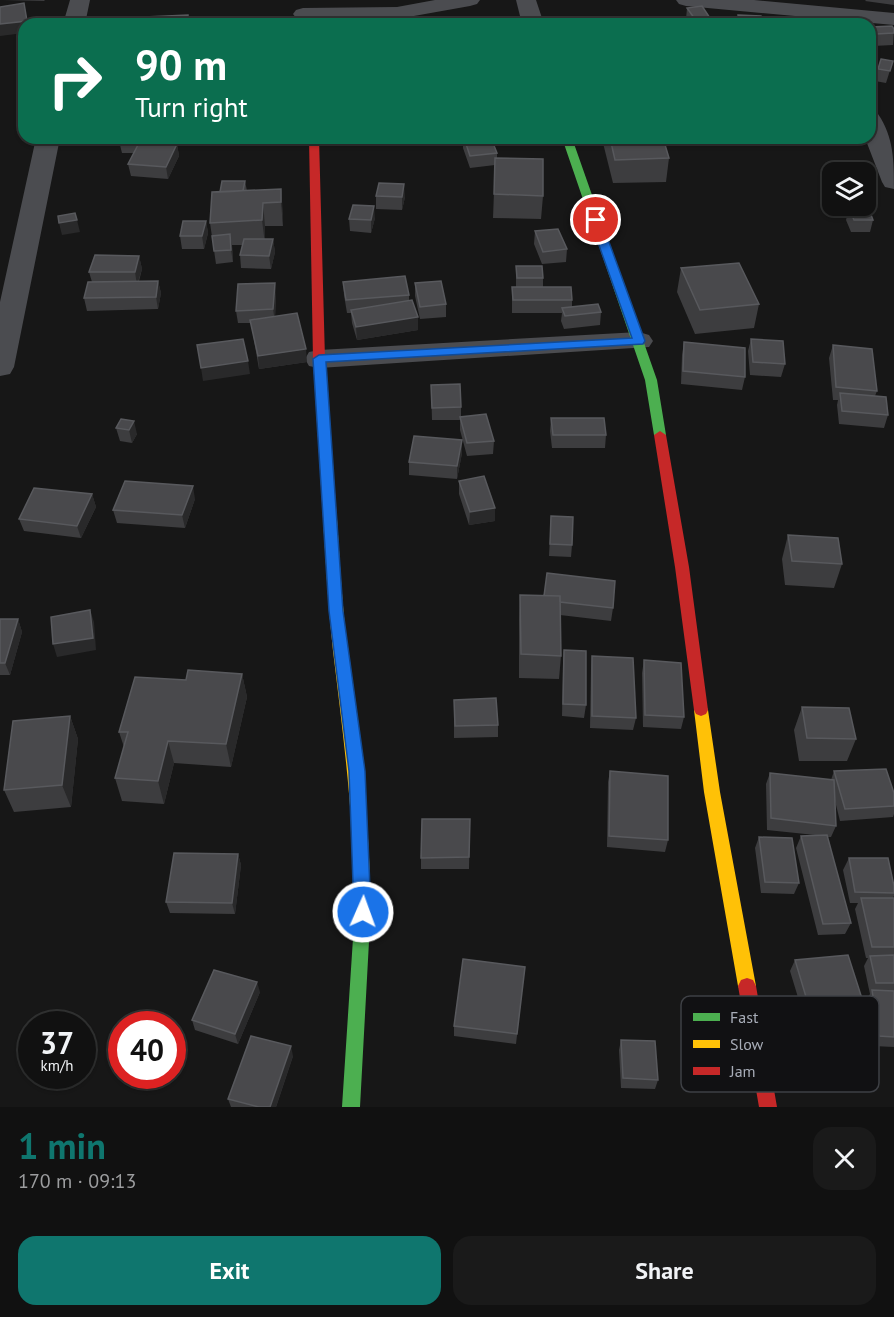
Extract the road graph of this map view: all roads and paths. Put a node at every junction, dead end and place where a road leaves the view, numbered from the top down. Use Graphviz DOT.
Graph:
graph roads {
  1 [pos="80,0"];
  2 [pos="470,0"];
  3 [pos="526,0"];
  4 [pos="686,0"];
  5 [pos="304,13"];
  6 [pos="850,13"];
  7 [pos="76,18"];
  8 [pos="531,18"];
  9 [pos="894,19"];
  10 [pos="876,135"];
  11 [pos="47,144"];
  12 [pos="314,144"];
  13 [pos="569,144"];
  14 [pos="894,182"];
  15 [pos="639,341"];
  16 [pos="319,359"];
  17 [pos="0,367"];
  18 [pos="748,996"];
  19 [pos="765,1092"];
  20 [pos="351,1107"];
  21 [pos="768,1107"];
  1 -- 7 [label="street"];
  2 -- 5 [label="street"];
  3 -- 8 [label="street"];
  4 -- 6 [label="street"];
  6 -- 9 [label="street"];
  10 -- 14 [label="street"];
  11 -- 17 [label="street"];
  12 -- 16 [label="street"];
  13 -- 15 [label="street"];
  15 -- 16 [label="street"];
  15 -- 18 [label="street"];
  16 -- 20 [label="street"];
  19 -- 21 [label="street"];
}
